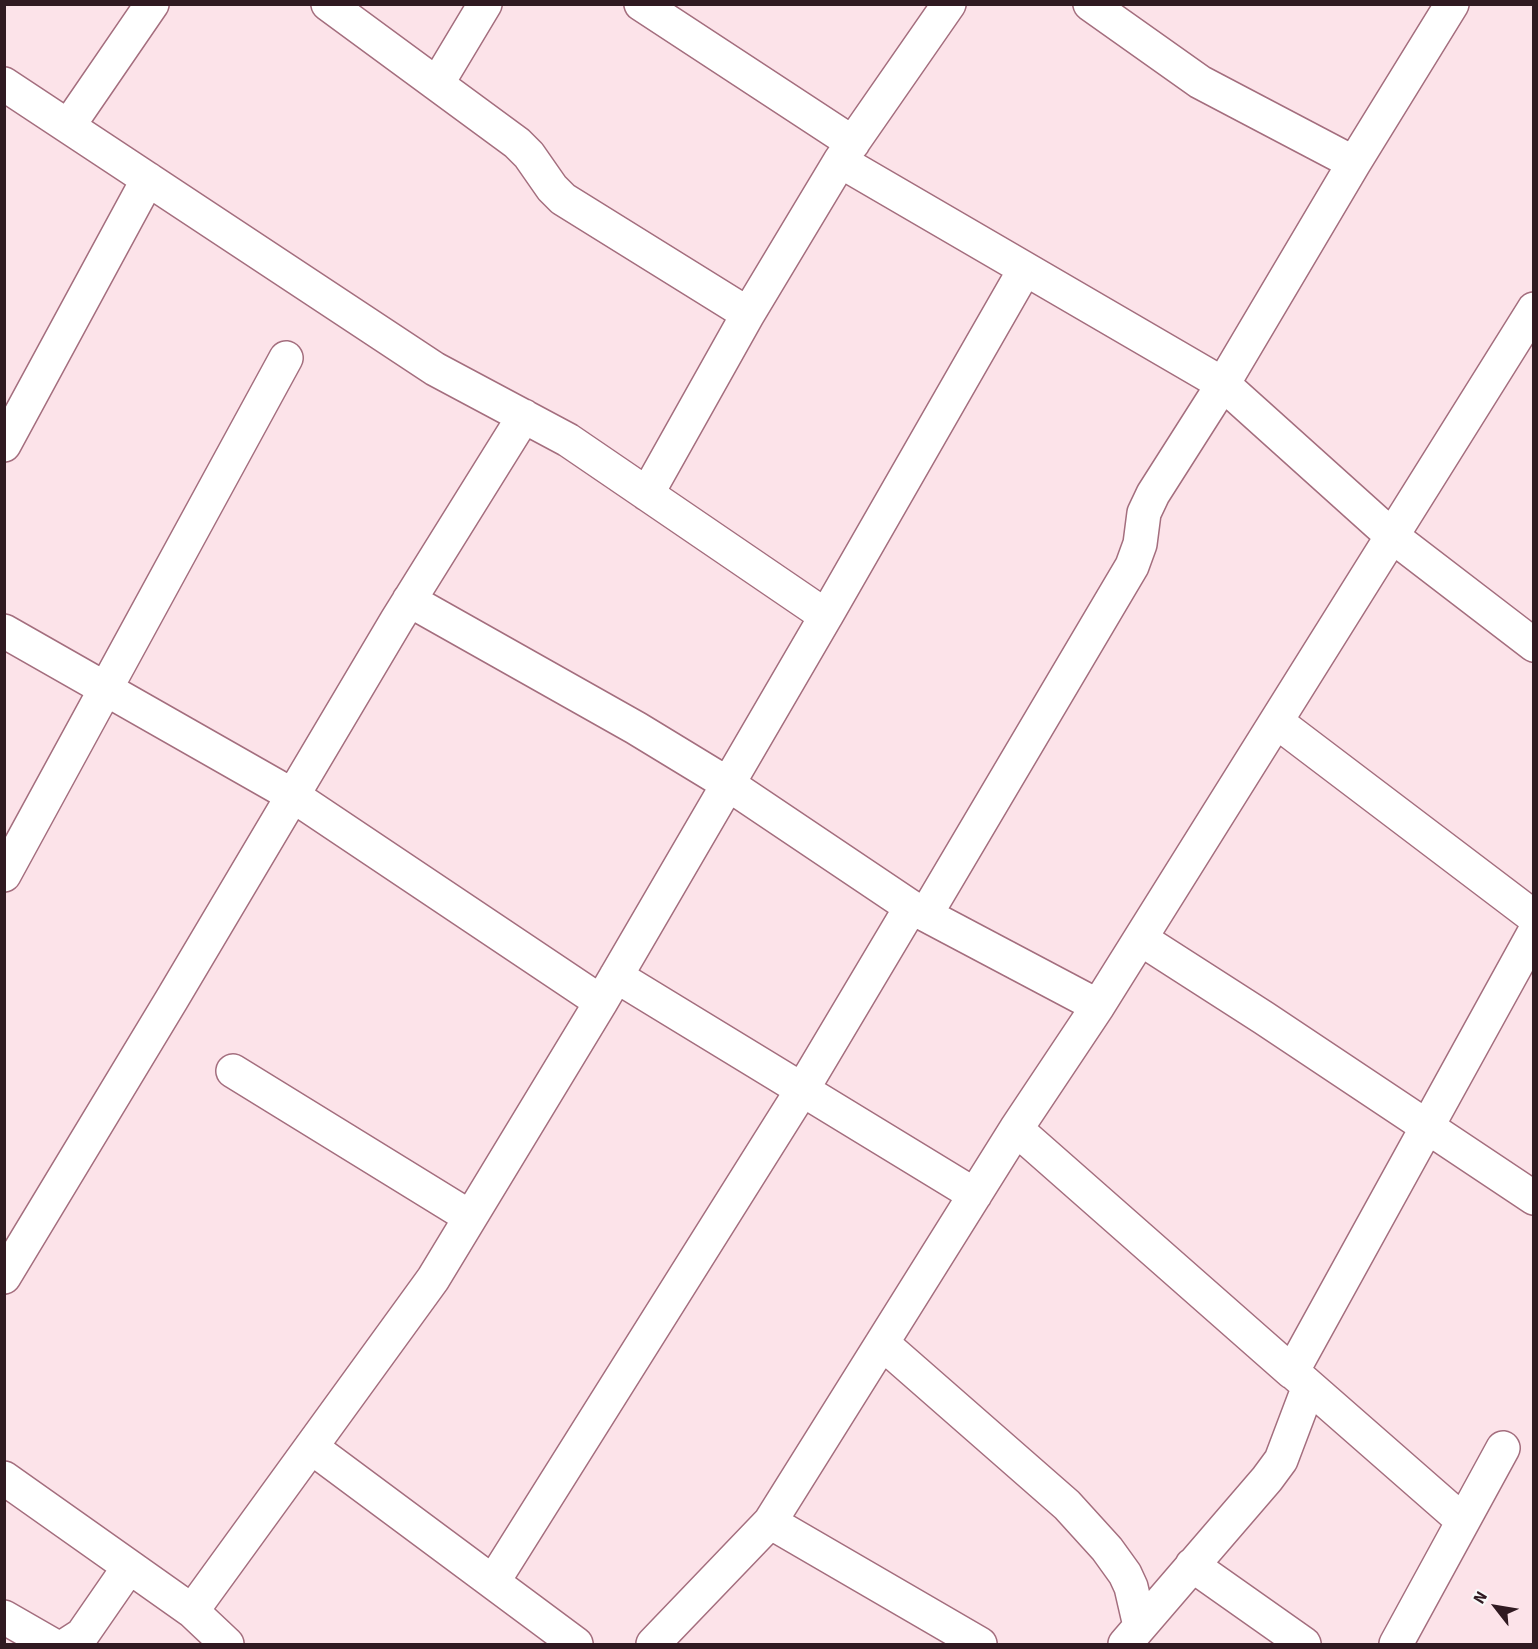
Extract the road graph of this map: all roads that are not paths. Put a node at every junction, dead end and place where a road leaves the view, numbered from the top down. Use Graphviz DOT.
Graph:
graph roads {
  1 [pos="152,4"];
  2 [pos="328,4"];
  3 [pos="485,4"];
  4 [pos="641,4"];
  5 [pos="949,4"];
  6 [pos="1090,4"];
  7 [pos="1452,4"];
  8 [pos="4,84"];
  9 [pos="437,84"];
  10 [pos="69,125"];
  11 [pos="846,152"];
  12 [pos="1354,163"];
  13 [pos="148,179"];
  14 [pos="1025,269"];
  15 [pos="748,315"];
  16 [pos="1530,323"];
  17 [pos="286,358"];
  18 [pos="1223,384"];
  19 [pos="524,416"];
  20 [pos="4,445"];
  21 [pos="647,494"];
  22 [pos="1392,536"];
  23 [pos="409,600"];
  24 [pos="826,616"];
  25 [pos="4,631"];
  26 [pos="1533,645"];
  27 [pos="106,688"];
  28 [pos="1277,722"];
  29 [pos="728,784"];
  30 [pos="292,795"];
  31 [pos="4,875"];
  32 [pos="919,911"];
  33 [pos="1533,917"];
  34 [pos="1533,933"];
  35 [pos="1141,939"];
  36 [pos="608,989"];
  37 [pos="1098,1006"];
  38 [pos="233,1071"];
  39 [pos="802,1090"];
  40 [pos="1428,1126"];
  41 [pos="1016,1129"];
  42 [pos="975,1195"];
  43 [pos="1533,1198"];
  44 [pos="470,1217"];
  45 [pos="4,1277"];
  46 [pos="882,1343"];
  47 [pos="1300,1379"];
  48 [pos="311,1447"];
  49 [pos="1503,1448"];
  50 [pos="4,1479"];
  51 [pos="1463,1521"];
  52 [pos="771,1522"];
  53 [pos="1192,1565"];
  54 [pos="129,1567"];
  55 [pos="493,1582"];
  56 [pos="192,1611"];
  57 [pos="4,1617"];
  58 [pos="1132,1635"];
  59 [pos="51,1644"];
  60 [pos="68,1644"];
  61 [pos="227,1644"];
  62 [pos="576,1644"];
  63 [pos="653,1644"];
  64 [pos="980,1644"];
  65 [pos="1304,1644"];
  66 [pos="1396,1644"];
  1 -- 10 [label="street"];
  2 -- 9 [label="street"];
  3 -- 9 [label="street"];
  4 -- 11 [label="street"];
  5 -- 11 [label="street"];
  6 -- 12 [label="street"];
  7 -- 12 [label="street"];
  8 -- 10 [label="street"];
  9 -- 15 [label="street"];
  10 -- 13 [label="street"];
  11 -- 14 [label="street"];
  11 -- 15 [label="street"];
  12 -- 18 [label="street"];
  13 -- 19 [label="street"];
  13 -- 20 [label="street"];
  14 -- 18 [label="street"];
  14 -- 24 [label="street"];
  15 -- 21 [label="street"];
  16 -- 22 [label="street"];
  17 -- 27 [label="street"];
  18 -- 22 [label="street"];
  18 -- 32 [label="street"];
  19 -- 21 [label="street"];
  19 -- 23 [label="street"];
  21 -- 24 [label="street"];
  22 -- 26 [label="street"];
  22 -- 28 [label="street"];
  23 -- 29 [label="street"];
  23 -- 30 [label="street"];
  24 -- 29 [label="street"];
  25 -- 27 [label="street"];
  27 -- 30 [label="street"];
  27 -- 31 [label="street"];
  28 -- 33 [label="street"];
  28 -- 35 [label="street"];
  29 -- 32 [label="street"];
  29 -- 36 [label="street"];
  30 -- 36 [label="street"];
  30 -- 45 [label="street"];
  32 -- 37 [label="street"];
  32 -- 39 [label="street"];
  34 -- 40 [label="street"];
  35 -- 37 [label="street"];
  35 -- 40 [label="street"];
  36 -- 39 [label="street"];
  36 -- 44 [label="street"];
  37 -- 41 [label="street"];
  38 -- 44 [label="street"];
  39 -- 42 [label="street"];
  39 -- 55 [label="street"];
  40 -- 43 [label="street"];
  40 -- 47 [label="street"];
  41 -- 42 [label="street"];
  41 -- 47 [label="street"];
  42 -- 46 [label="street"];
  44 -- 48 [label="street"];
  46 -- 52 [label="street"];
  46 -- 58 [label="street"];
  47 -- 51 [label="street"];
  47 -- 53 [label="street"];
  48 -- 55 [label="street"];
  48 -- 56 [label="street"];
  49 -- 51 [label="street"];
  50 -- 54 [label="street"];
  51 -- 66 [label="street"];
  52 -- 63 [label="street"];
  52 -- 64 [label="street"];
  53 -- 58 [label="street"];
  53 -- 65 [label="street"];
  54 -- 56 [label="street"];
  54 -- 60 [label="street"];
  55 -- 62 [label="street"];
  56 -- 61 [label="street"];
  57 -- 59 [label="street"];
}
